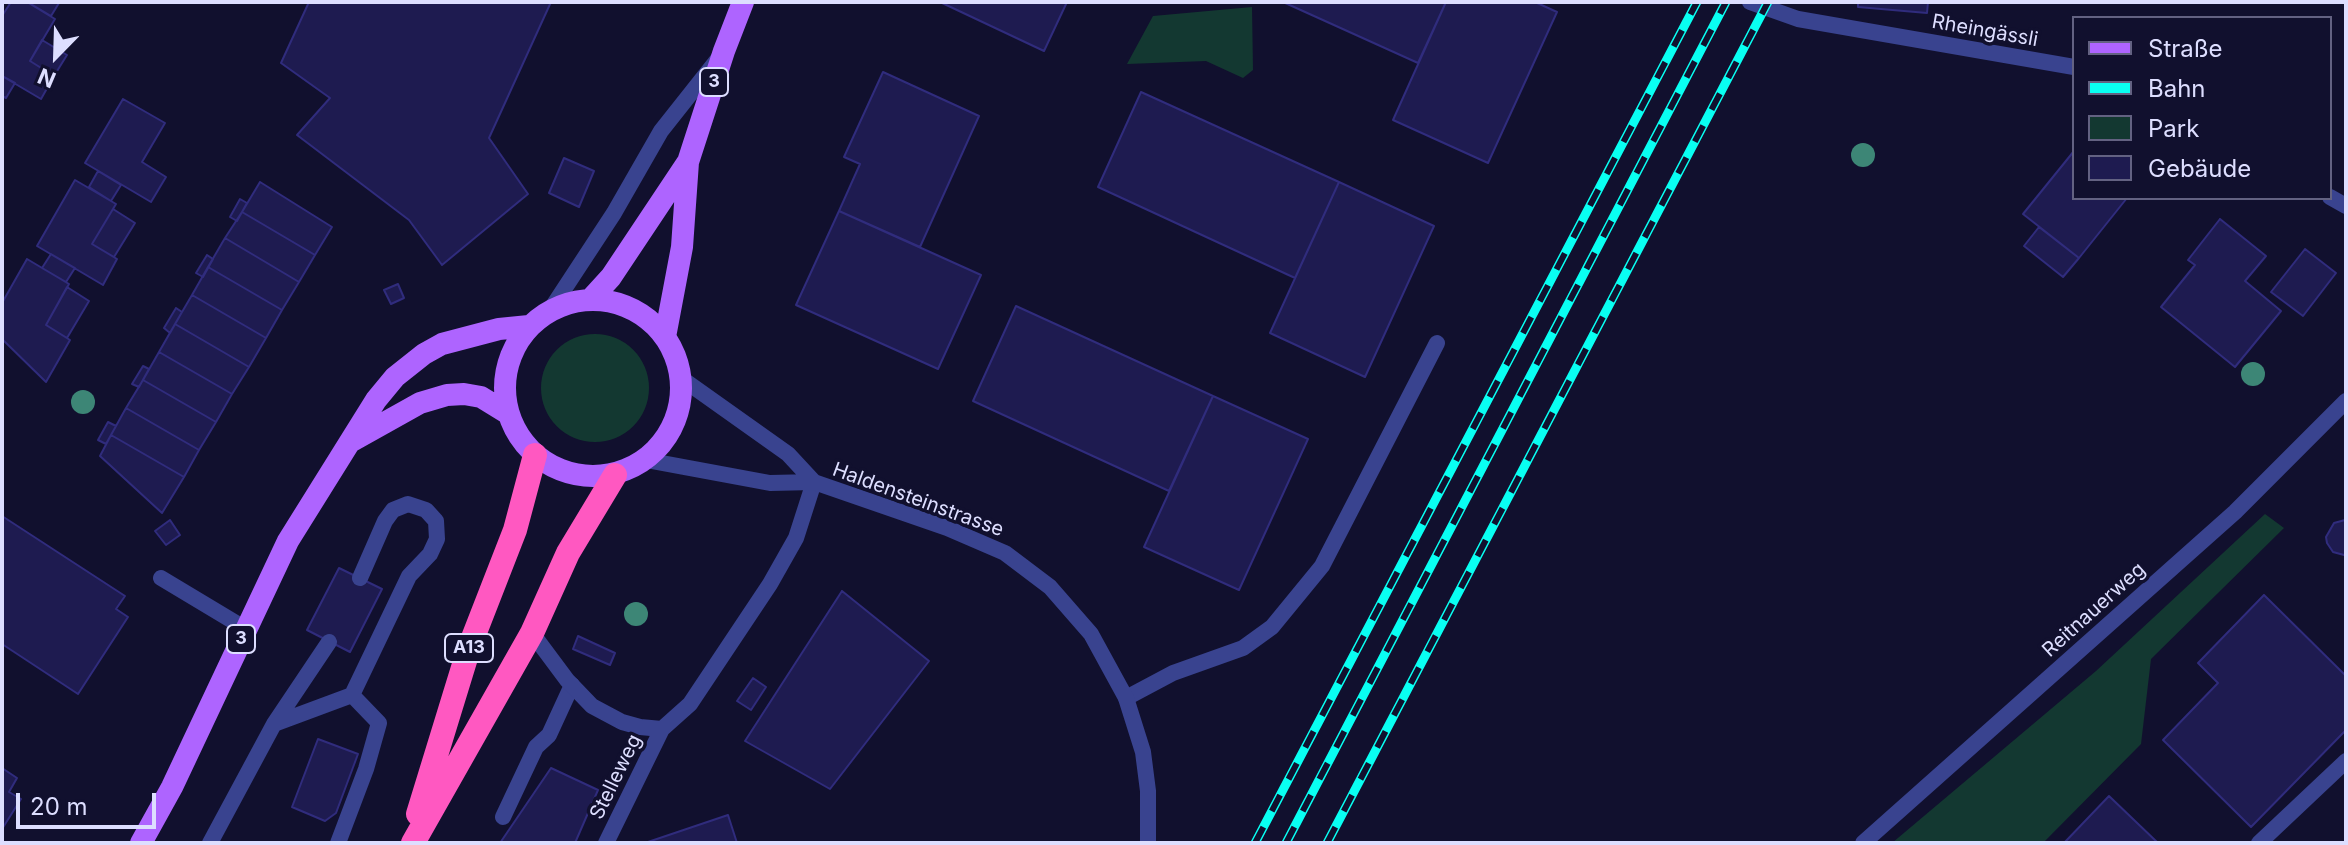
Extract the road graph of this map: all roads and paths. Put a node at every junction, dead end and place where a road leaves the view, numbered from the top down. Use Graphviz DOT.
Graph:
graph roads {
  1 [pos="743,2"];
  2 [pos="1750,2"];
  3 [pos="724,51"];
  4 [pos="2072,67"];
  5 [pos="688,162"];
  6 [pos="590,300"];
  7 [pos="551,309"];
  8 [pos="529,326"];
  9 [pos="665,337"];
  10 [pos="1437,343"];
  11 [pos="681,378"];
  12 [pos="2346,401"];
  13 [pos="507,413"];
  14 [pos="352,442"];
  15 [pos="535,455"];
  16 [pos="646,460"];
  17 [pos="615,475"];
  18 [pos="814,482"];
  19 [pos="161,578"];
  20 [pos="360,578"];
  21 [pos="246,629"];
  22 [pos="532,633"];
  23 [pos="329,642"];
  24 [pos="572,685"];
  25 [pos="352,695"];
  26 [pos="1126,698"];
  27 [pos="274,724"];
  28 [pos="662,729"];
  29 [pos="2346,761"];
  30 [pos="503,817"];
  31 [pos="141,843"];
  32 [pos="210,843"];
  33 [pos="338,843"];
  34 [pos="411,843"];
  35 [pos="606,843"];
  36 [pos="1148,843"];
  37 [pos="1863,843"];
  38 [pos="2259,843"];
  1 -- 3 [label="main road, 3"];
  2 -- 4 [label="street, Rheingässli"];
  3 -- 5 [label="main road, 3"];
  3 -- 7 [label="street"];
  5 -- 6 [label="main road, 3"];
  5 -- 9 [label="main road, 3"];
  6 -- 7 [label="main road"];
  6 -- 9 [label="main road"];
  7 -- 8 [label="main road"];
  8 -- 13 [label="main road"];
  8 -- 14 [label="main road, 3"];
  9 -- 11 [label="main road"];
  10 -- 26 [label="street"];
  11 -- 16 [label="main road"];
  11 -- 18 [label="street, Haldensteinstrasse"];
  12 -- 37 [label="street, Reitnauerweg"];
  13 -- 14 [label="main road, 3"];
  13 -- 15 [label="main road"];
  14 -- 21 [label="main road, 3"];
  15 -- 17 [label="main road"];
  15 -- 34 [label="highway, A13"];
  16 -- 17 [label="main road"];
  16 -- 18 [label="street, Haldensteinstrasse"];
  17 -- 22 [label="highway, A13"];
  18 -- 26 [label="street, Haldensteinstrasse"];
  18 -- 28 [label="street"];
  19 -- 21 [label="street"];
  20 -- 25 [label="street"];
  21 -- 31 [label="main road, 3"];
  22 -- 24 [label="street"];
  22 -- 34 [label="highway, A13"];
  23 -- 27 [label="street"];
  24 -- 28 [label="street"];
  24 -- 30 [label="street"];
  25 -- 27 [label="street"];
  25 -- 33 [label="street"];
  26 -- 36 [label="street, Haldensteinstrasse"];
  27 -- 32 [label="street"];
  28 -- 35 [label="street, Stelleweg"];
  29 -- 38 [label="street"];
}
